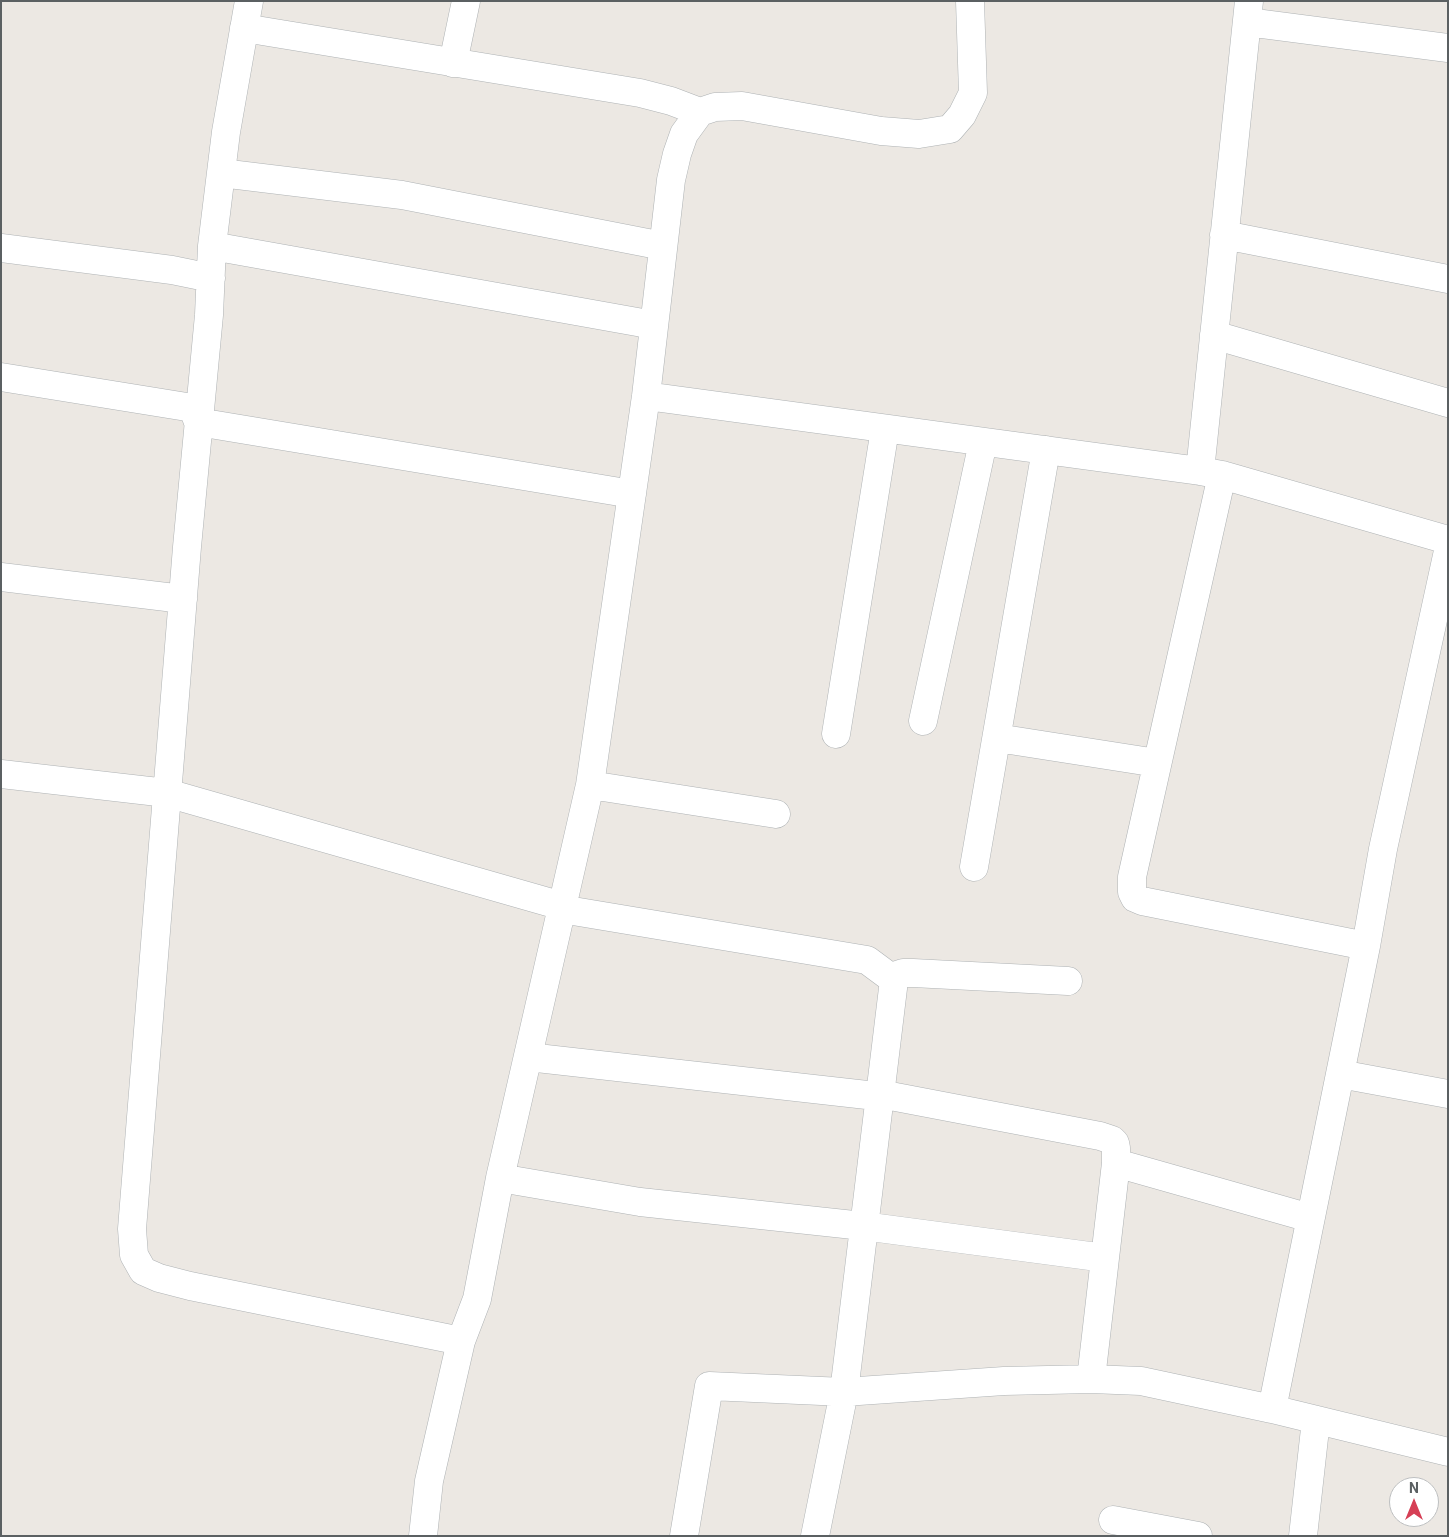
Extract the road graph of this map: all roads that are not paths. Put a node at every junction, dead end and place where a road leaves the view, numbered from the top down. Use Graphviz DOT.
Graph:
graph roads {
  1 [pos="249,1"];
  2 [pos="466,1"];
  3 [pos="970,1"];
  4 [pos="1248,12"];
  5 [pos="244,28"];
  6 [pos="1448,48"];
  7 [pos="453,62"];
  8 [pos="700,112"];
  9 [pos="221,173"];
  10 [pos="1224,234"];
  11 [pos="212,246"];
  12 [pos="663,246"];
  13 [pos="1,248"];
  14 [pos="210,278"];
  15 [pos="1448,279"];
  16 [pos="654,325"];
  17 [pos="1214,335"];
  18 [pos="1,377"];
  19 [pos="646,396"];
  20 [pos="1448,403"];
  21 [pos="198,422"];
  22 [pos="885,429"];
  23 [pos="983,442"];
  24 [pos="1046,450"];
  25 [pos="1211,473"];
  26 [pos="632,494"];
  27 [pos="1448,540"];
  28 [pos="1448,551"];
  29 [pos="1,577"];
  30 [pos="183,599"];
  31 [pos="924,721"];
  32 [pos="836,734"];
  33 [pos="997,738"];
  34 [pos="1157,763"];
  35 [pos="1,774"];
  36 [pos="590,785"];
  37 [pos="167,793"];
  38 [pos="776,814"];
  39 [pos="974,867"];
  40 [pos="562,906"];
  41 [pos="1366,946"];
  42 [pos="894,980"];
  43 [pos="1068,981"];
  44 [pos="528,1056"];
  45 [pos="1340,1074"];
  46 [pos="880,1094"];
  47 [pos="1448,1094"];
  48 [pos="1116,1163"];
  49 [pos="500,1178"];
  50 [pos="1310,1218"];
  51 [pos="863,1226"];
  52 [pos="1105,1258"];
  53 [pos="461,1341"];
  54 [pos="1091,1379"];
  55 [pos="844,1392"];
  56 [pos="1272,1410"];
  57 [pos="1316,1420"];
  58 [pos="1448,1452"];
  59 [pos="1113,1520"];
  60 [pos="423,1536"];
  61 [pos="684,1536"];
  62 [pos="815,1536"];
  63 [pos="1198,1536"];
  64 [pos="1303,1536"];
  1 -- 5 [label="street"];
  2 -- 7 [label="street"];
  3 -- 8 [label="street"];
  4 -- 6 [label="street"];
  4 -- 10 [label="street"];
  5 -- 7 [label="street"];
  5 -- 9 [label="street"];
  7 -- 8 [label="street"];
  8 -- 12 [label="street"];
  9 -- 11 [label="street"];
  9 -- 12 [label="street"];
  10 -- 15 [label="street"];
  10 -- 17 [label="street"];
  11 -- 14 [label="street"];
  11 -- 16 [label="street"];
  12 -- 16 [label="street"];
  13 -- 14 [label="street"];
  14 -- 21 [label="street"];
  16 -- 19 [label="street"];
  17 -- 20 [label="street"];
  17 -- 25 [label="street"];
  18 -- 21 [label="street"];
  19 -- 22 [label="street"];
  19 -- 26 [label="street"];
  21 -- 26 [label="street"];
  21 -- 30 [label="street"];
  22 -- 23 [label="street"];
  22 -- 32 [label="street"];
  23 -- 24 [label="street"];
  23 -- 31 [label="street"];
  24 -- 25 [label="street"];
  24 -- 33 [label="street"];
  25 -- 27 [label="street"];
  25 -- 34 [label="street"];
  26 -- 36 [label="street"];
  28 -- 41 [label="street"];
  29 -- 30 [label="street"];
  30 -- 37 [label="street"];
  33 -- 34 [label="street"];
  33 -- 39 [label="street"];
  34 -- 41 [label="street"];
  35 -- 37 [label="street"];
  36 -- 38 [label="street"];
  36 -- 40 [label="street"];
  37 -- 40 [label="street"];
  37 -- 53 [label="street"];
  40 -- 42 [label="street"];
  40 -- 44 [label="street"];
  41 -- 45 [label="street"];
  42 -- 43 [label="street"];
  42 -- 46 [label="street"];
  44 -- 46 [label="street"];
  44 -- 49 [label="street"];
  45 -- 47 [label="street"];
  45 -- 50 [label="street"];
  46 -- 48 [label="street"];
  46 -- 51 [label="street"];
  48 -- 50 [label="street"];
  48 -- 52 [label="street"];
  49 -- 51 [label="street"];
  49 -- 53 [label="street"];
  50 -- 56 [label="street"];
  51 -- 52 [label="street"];
  51 -- 55 [label="street"];
  52 -- 54 [label="street"];
  53 -- 60 [label="street"];
  54 -- 55 [label="street"];
  54 -- 56 [label="street"];
  55 -- 61 [label="street"];
  55 -- 62 [label="street"];
  56 -- 57 [label="street"];
  57 -- 58 [label="street"];
  57 -- 64 [label="street"];
  59 -- 63 [label="street"];
}
